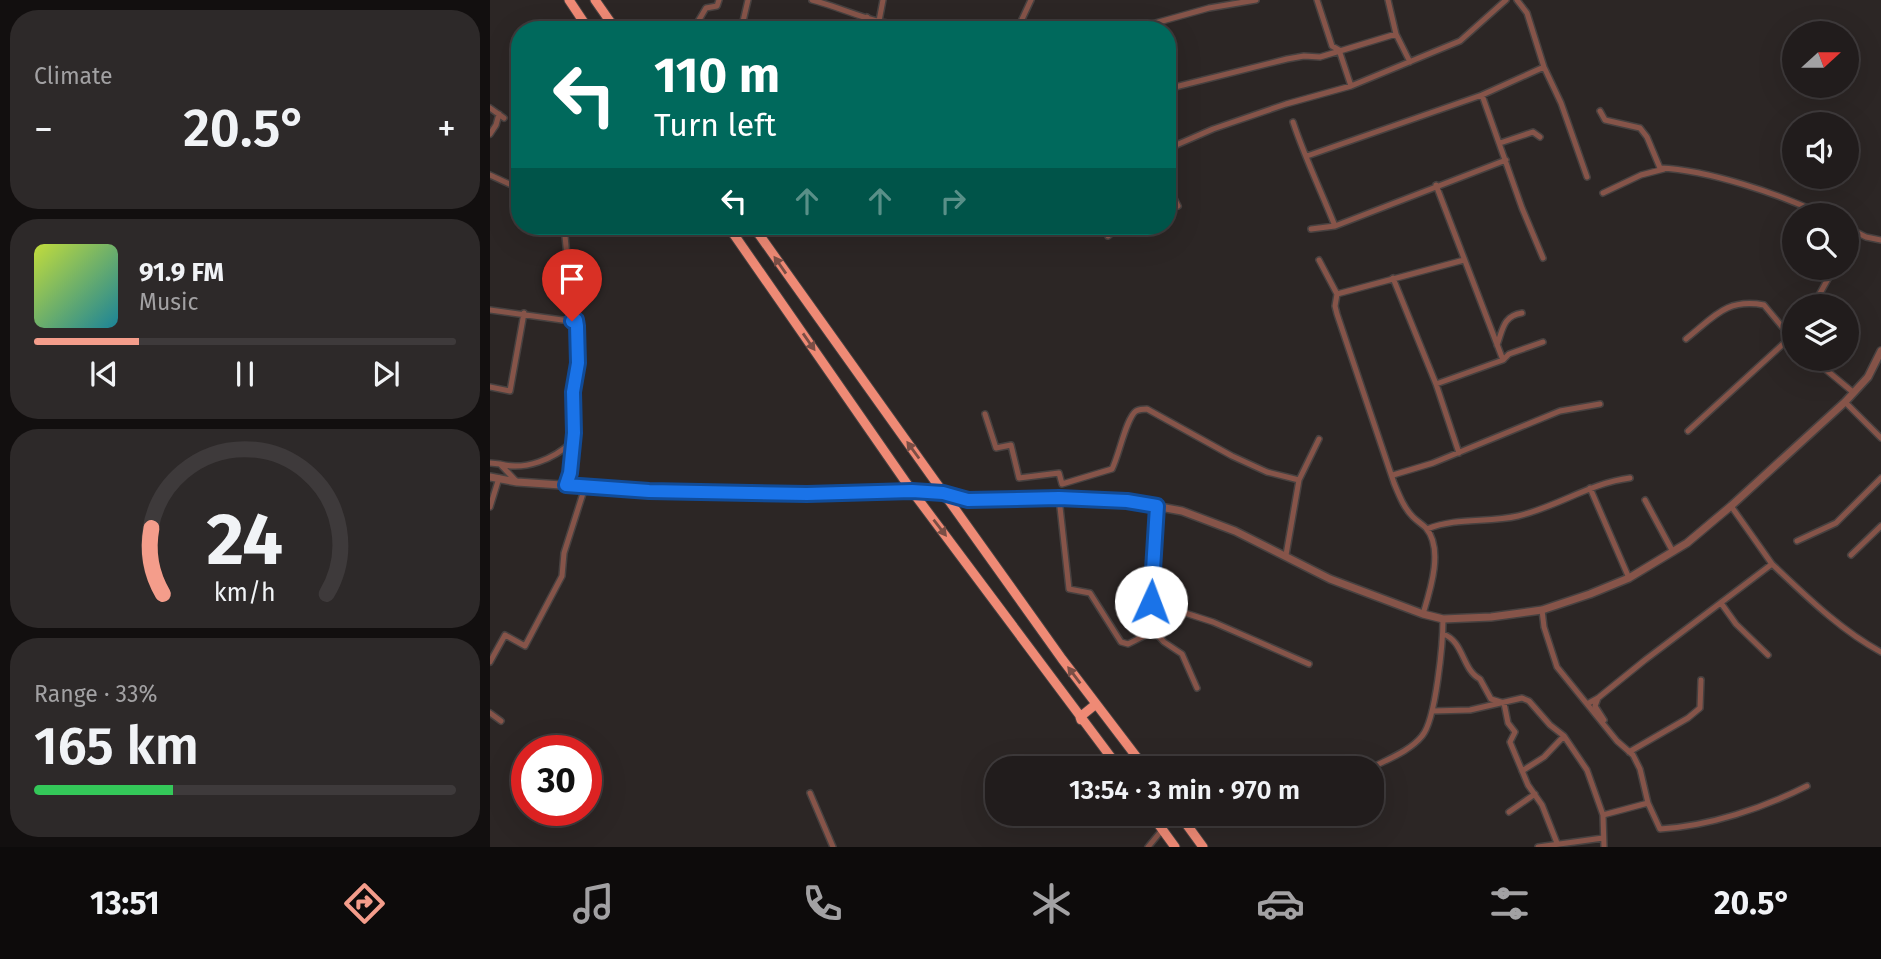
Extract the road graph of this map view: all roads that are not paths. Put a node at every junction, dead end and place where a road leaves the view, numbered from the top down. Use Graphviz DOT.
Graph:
graph roads {
  1 [pos="569,0"];
  2 [pos="595,0"];
  3 [pos="719,0"];
  4 [pos="748,0"];
  5 [pos="812,0"];
  6 [pos="883,0"];
  7 [pos="1031,0"];
  8 [pos="1256,0"];
  9 [pos="1317,0"];
  10 [pos="1388,0"];
  11 [pos="1506,0"];
  12 [pos="1517,0"];
  13 [pos="1240,1"];
  14 [pos="830,2"];
  15 [pos="1231,2"];
  16 [pos="867,17"];
  17 [pos="583,21"];
  18 [pos="610,21"];
  19 [pos="698,21"];
  20 [pos="743,21"];
  21 [pos="865,21"];
  22 [pos="879,21"];
  23 [pos="1021,21"];
  24 [pos="1162,21"];
  25 [pos="1396,34"];
  26 [pos="1339,50"];
  27 [pos="1410,62"];
  28 [pos="1544,67"];
  29 [pos="1351,86"];
  30 [pos="1176,87"];
  31 [pos="1482,95"];
  32 [pos="490,108"];
  33 [pos="1600,111"];
  34 [pos="1293,122"];
  35 [pos="490,134"];
  36 [pos="1541,137"];
  37 [pos="1500,143"];
  38 [pos="1176,145"];
  39 [pos="1307,156"];
  40 [pos="1506,160"];
  41 [pos="1666,168"];
  42 [pos="490,175"];
  43 [pos="1587,177"];
  44 [pos="511,185"];
  45 [pos="1436,185"];
  46 [pos="1603,193"];
  47 [pos="1176,202"];
  48 [pos="1794,203"];
  49 [pos="1178,206"];
  50 [pos="1335,226"];
  51 [pos="1311,229"];
  52 [pos="1859,234"];
  53 [pos="565,235"];
  54 [pos="734,235"];
  55 [pos="759,235"];
  56 [pos="1881,240"];
  57 [pos="1543,258"];
  58 [pos="1319,260"];
  59 [pos="1464,260"];
  60 [pos="1393,278"];
  61 [pos="1337,294"];
  62 [pos="490,310"];
  63 [pos="524,313"];
  64 [pos="1522,313"];
  65 [pos="576,320"];
  66 [pos="1782,326"];
  67 [pos="1686,339"];
  68 [pos="1543,342"];
  69 [pos="1497,345"];
  70 [pos="1782,347"];
  71 [pos="1881,351"];
  72 [pos="1503,360"];
  73 [pos="1828,371"];
  74 [pos="1436,384"];
  75 [pos="490,387"];
  76 [pos="1854,393"];
  77 [pos="1845,402"];
  78 [pos="1600,404"];
  79 [pos="985,414"];
  80 [pos="1688,431"];
  81 [pos="1881,438"];
  82 [pos="1320,439"];
  83 [pos="572,442"];
  84 [pos="1459,453"];
  85 [pos="490,463"];
  86 [pos="500,464"];
  87 [pos="1393,475"];
  88 [pos="494,477"];
  89 [pos="1630,478"];
  90 [pos="1881,478"];
  91 [pos="1299,480"];
  92 [pos="517,482"];
  93 [pos="566,485"];
  94 [pos="585,487"];
  95 [pos="1590,488"];
  96 [pos="912,491"];
  97 [pos="943,493"];
  98 [pos="1059,498"];
  99 [pos="1645,500"];
  100 [pos="490,506"];
  101 [pos="1157,506"];
  102 [pos="1731,506"];
  103 [pos="1881,526"];
  104 [pos="1427,529"];
  105 [pos="1797,541"];
  106 [pos="1673,552"];
  107 [pos="1286,555"];
  108 [pos="1851,555"];
  109 [pos="1772,564"];
  110 [pos="1629,578"];
  111 [pos="1151,602"];
  112 [pos="1721,603"];
  113 [pos="1542,610"];
  114 [pos="1423,614"];
  115 [pos="1443,619"];
  116 [pos="1154,631"];
  117 [pos="1443,634"];
  118 [pos="1881,652"];
  119 [pos="1768,655"];
  120 [pos="490,662"];
  121 [pos="1309,664"];
  122 [pos="1701,680"];
  123 [pos="1196,688"];
  124 [pos="1598,698"];
  125 [pos="1504,703"];
  126 [pos="1096,704"];
  127 [pos="1587,704"];
  128 [pos="1432,711"];
  129 [pos="490,713"];
  130 [pos="1081,720"];
  131 [pos="501,721"];
  132 [pos="1564,736"];
  133 [pos="1617,741"];
  134 [pos="1629,752"];
  135 [pos="1110,756"];
  136 [pos="1136,756"];
  137 [pos="1384,761"];
  138 [pos="1522,771"];
  139 [pos="1807,786"];
  140 [pos="810,793"];
  141 [pos="1535,794"];
  142 [pos="1648,803"];
  143 [pos="1509,812"];
  144 [pos="1603,815"];
  145 [pos="1159,826"];
  146 [pos="1187,826"];
  147 [pos="1162,830"];
  148 [pos="1603,838"];
  149 [pos="1557,844"];
  150 [pos="833,847"];
  151 [pos="1148,847"];
  152 [pos="1175,847"];
  153 [pos="1203,847"];
  154 [pos="1538,847"];
  155 [pos="1604,847"];
  1 -- 17 [label="highway"];
  2 -- 18 [label="highway"];
  3 -- 19 [label="street"];
  4 -- 20 [label="street"];
  5 -- 14 [label="street"];
  6 -- 22 [label="street"];
  7 -- 23 [label="street"];
  8 -- 13 [label="street"];
  9 -- 26 [label="street"];
  10 -- 25 [label="street"];
  11 -- 27 [label="street"];
  12 -- 28 [label="street"];
  13 -- 15 [label="street"];
  14 -- 16 [label="street"];
  15 -- 24 [label="street"];
  16 -- 21 [label="street"];
  16 -- 22 [label="street"];
  25 -- 26 [label="street"];
  25 -- 27 [label="street"];
  26 -- 29 [label="street"];
  26 -- 30 [label="street"];
  27 -- 29 [label="street"];
  28 -- 31 [label="street"];
  28 -- 43 [label="street"];
  29 -- 38 [label="street"];
  31 -- 37 [label="street"];
  31 -- 39 [label="street"];
  32 -- 35 [label="street"];
  33 -- 41 [label="street"];
  34 -- 39 [label="street"];
  36 -- 37 [label="street"];
  37 -- 40 [label="street"];
  39 -- 50 [label="street"];
  40 -- 45 [label="street"];
  40 -- 57 [label="street"];
  41 -- 46 [label="street"];
  41 -- 48 [label="street"];
  42 -- 44 [label="street"];
  45 -- 50 [label="street"];
  45 -- 59 [label="street"];
  47 -- 49 [label="street"];
  50 -- 51 [label="street"];
  52 -- 56 [label="street"];
  53 -- 65 [label="street"];
  54 -- 96 [label="highway, one-way"];
  97 -- 55 [label="highway, one-way"];
  58 -- 61 [label="street"];
  59 -- 60 [label="street"];
  59 -- 69 [label="street"];
  60 -- 61 [label="street"];
  60 -- 74 [label="street"];
  61 -- 87 [label="street"];
  62 -- 63 [label="street"];
  63 -- 65 [label="street"];
  63 -- 75 [label="street"];
  64 -- 69 [label="street"];
  65 -- 83 [label="street"];
  66 -- 67 [label="street"];
  68 -- 72 [label="street"];
  69 -- 72 [label="street"];
  70 -- 80 [label="street"];
  71 -- 76 [label="street"];
  72 -- 74 [label="street"];
  73 -- 76 [label="street"];
  74 -- 84 [label="street"];
  76 -- 77 [label="street"];
  77 -- 81 [label="street"];
  77 -- 102 [label="street"];
  78 -- 84 [label="street"];
  79 -- 91 [label="street"];
  82 -- 91 [label="street"];
  83 -- 86 [label="street"];
  83 -- 93 [label="street"];
  84 -- 87 [label="street"];
  85 -- 86 [label="street"];
  86 -- 92 [label="street"];
  87 -- 104 [label="street"];
  88 -- 92 [label="street"];
  88 -- 100 [label="street"];
  89 -- 95 [label="street"];
  90 -- 105 [label="street"];
  91 -- 107 [label="street"];
  92 -- 93 [label="street"];
  93 -- 94 [label="street"];
  94 -- 96 [label="street"];
  94 -- 120 [label="street"];
  95 -- 104 [label="street"];
  95 -- 110 [label="street"];
  96 -- 97 [label="street"];
  96 -- 130 [label="highway, one-way"];
  97 -- 98 [label="street"];
  126 -- 97 [label="highway, one-way"];
  98 -- 101 [label="street"];
  98 -- 116 [label="street"];
  99 -- 106 [label="street"];
  101 -- 107 [label="street"];
  101 -- 111 [label="street"];
  102 -- 106 [label="street"];
  102 -- 109 [label="street"];
  103 -- 108 [label="street"];
  104 -- 114 [label="street"];
  106 -- 110 [label="street"];
  107 -- 114 [label="street"];
  109 -- 112 [label="street"];
  109 -- 118 [label="street"];
  110 -- 113 [label="street"];
  111 -- 116 [label="street"];
  111 -- 121 [label="street"];
  112 -- 119 [label="street"];
  112 -- 124 [label="street"];
  113 -- 115 [label="street"];
  113 -- 127 [label="street"];
  114 -- 115 [label="street"];
  115 -- 117 [label="street"];
  116 -- 123 [label="street"];
  117 -- 125 [label="street"];
  117 -- 128 [label="street"];
  122 -- 134 [label="street"];
  124 -- 127 [label="street"];
  124 -- 133 [label="street"];
  125 -- 128 [label="street"];
  125 -- 132 [label="street"];
  125 -- 138 [label="street"];
  126 -- 130 [label="highway"];
  126 -- 136 [label="highway"];
  127 -- 133 [label="street"];
  128 -- 137 [label="street"];
  129 -- 131 [label="street"];
  130 -- 135 [label="highway"];
  132 -- 138 [label="street"];
  132 -- 144 [label="street"];
  133 -- 134 [label="street"];
  134 -- 142 [label="street"];
  138 -- 141 [label="street"];
  139 -- 142 [label="street"];
  140 -- 150 [label="street"];
  141 -- 143 [label="street"];
  141 -- 149 [label="street"];
  142 -- 144 [label="street"];
  144 -- 148 [label="street"];
  145 -- 147 [label="highway"];
  146 -- 153 [label="highway"];
  147 -- 151 [label="street"];
  147 -- 152 [label="highway"];
  148 -- 149 [label="street"];
  148 -- 155 [label="street"];
  149 -- 154 [label="street"];
}
